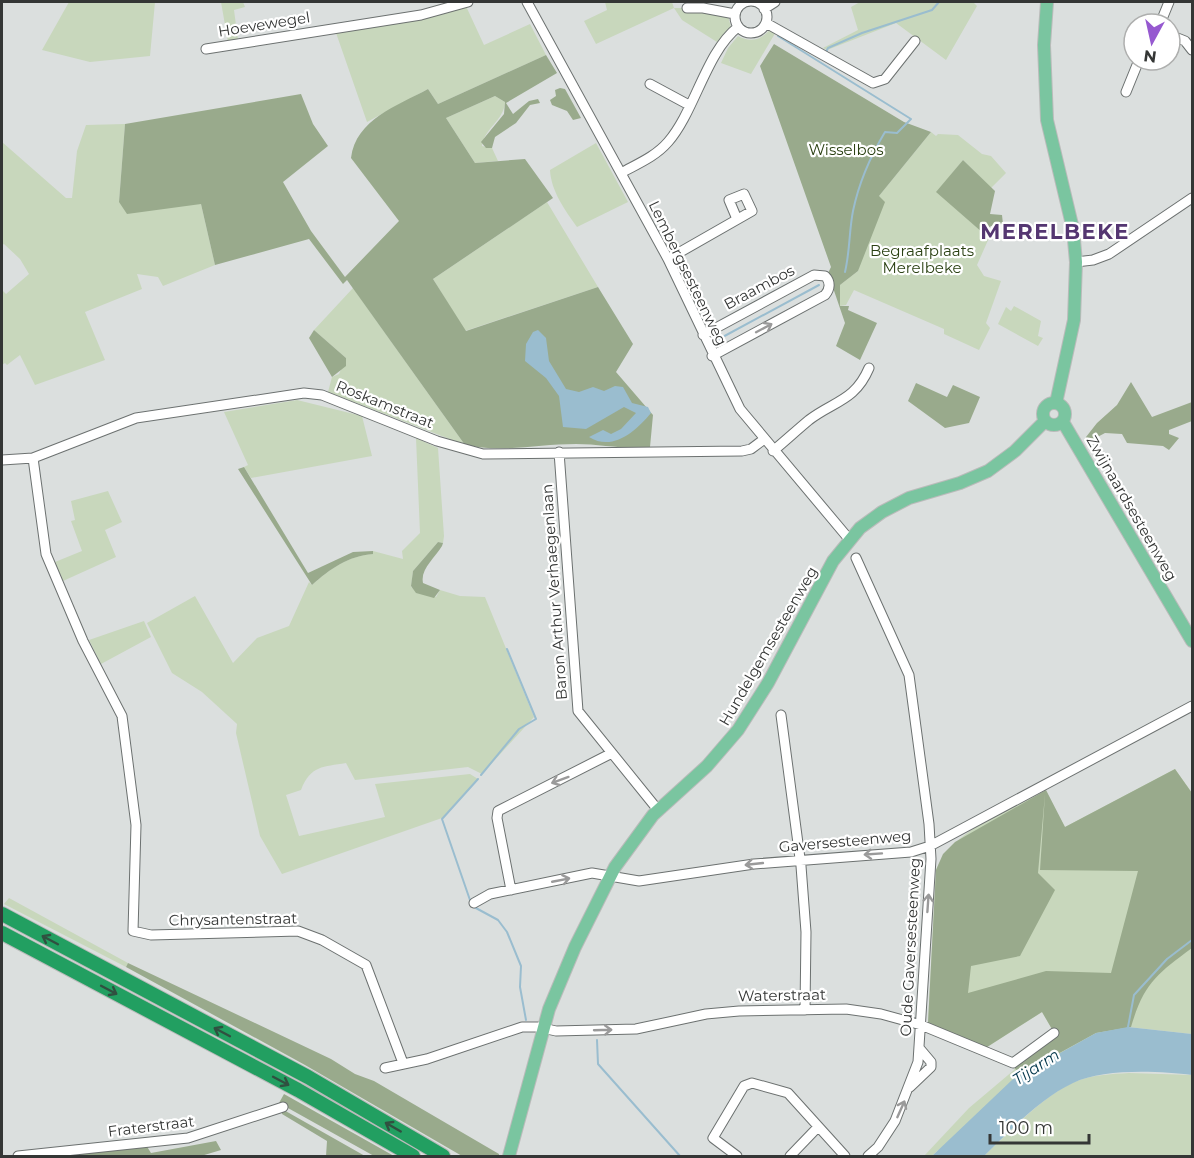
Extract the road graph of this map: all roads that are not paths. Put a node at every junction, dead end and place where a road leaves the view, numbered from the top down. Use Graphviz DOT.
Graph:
graph roads {
  1 [pos="468,2"];
  2 [pos="527,2"];
  3 [pos="775,2"];
  4 [pos="1047,2"];
  5 [pos="741,3"];
  6 [pos="687,8"];
  7 [pos="764,9"];
  8 [pos="735,14"];
  9 [pos="766,23"];
  10 [pos="738,27"];
  11 [pos="915,41"];
  12 [pos="206,49"];
  13 [pos="1134,72"];
  14 [pos="650,84"];
  15 [pos="1126,92"];
  16 [pos="689,105"];
  17 [pos="621,173"];
  18 [pos="1192,198"];
  19 [pos="737,219"];
  20 [pos="668,259"];
  21 [pos="1076,262"];
  22 [pos="703,335"];
  23 [pos="712,356"];
  24 [pos="868,368"];
  25 [pos="1056,403"];
  26 [pos="1045,421"];
  27 [pos="1063,422"];
  28 [pos="763,440"];
  29 [pos="773,451"];
  30 [pos="560,452"];
  31 [pos="33,458"];
  32 [pos="2,460"];
  33 [pos="849,539"];
  34 [pos="856,558"];
  35 [pos="1192,641"];
  36 [pos="1192,706"];
  37 [pos="780,715"];
  38 [pos="612,753"];
  39 [pos="658,810"];
  40 [pos="930,846"];
  41 [pos="799,860"];
  42 [pos="610,876"];
  43 [pos="511,890"];
  44 [pos="474,903"];
  45 [pos="2,914"];
  46 [pos="2,933"];
  47 [pos="805,1010"];
  48 [pos="921,1025"];
  49 [pos="544,1029"];
  50 [pos="1054,1033"];
  51 [pos="920,1049"];
  52 [pos="403,1063"];
  53 [pos="385,1068"];
  54 [pos="910,1088"];
  55 [pos="283,1107"];
  56 [pos="817,1128"];
  57 [pos="18,1156"];
  58 [pos="413,1156"];
  59 [pos="443,1156"];
  60 [pos="509,1156"];
  61 [pos="737,1156"];
  62 [pos="790,1156"];
  63 [pos="845,1156"];
  64 [pos="868,1156"];
  1 -- 12 [label="street, Hoevewegel"];
  2 -- 17 [label="street, Lembergsesteenweg"];
  3 -- 7 [label="street"];
  4 -- 21 [label="main road"];
  5 -- 7 [label="street"];
  5 -- 8 [label="street"];
  6 -- 8 [label="street"];
  7 -- 9 [label="street"];
  8 -- 10 [label="street"];
  9 -- 10 [label="street"];
  9 -- 11 [label="street"];
  10 -- 16 [label="street"];
  13 -- 15 [label="street"];
  14 -- 16 [label="street"];
  16 -- 17 [label="street"];
  17 -- 20 [label="street, Lembergsesteenweg"];
  18 -- 21 [label="street"];
  19 -- 20 [label="street"];
  20 -- 22 [label="street, Lembergsesteenweg"];
  21 -- 25 [label="main road"];
  22 -- 23 [label="street, Lembergsesteenweg"];
  23 -- 22 [label="street, Braambos, one-way"];
  23 -- 28 [label="street, Lembergsesteenweg"];
  24 -- 29 [label="street"];
  25 -- 26 [label="main road"];
  25 -- 27 [label="main road"];
  26 -- 27 [label="main road"];
  26 -- 33 [label="main road, Hundelgemsesteenweg"];
  27 -- 35 [label="main road, Zwijnaardsesteenweg"];
  28 -- 29 [label="street, Lembergsesteenweg"];
  28 -- 30 [label="street, Roskamstraat"];
  29 -- 33 [label="street, Lembergsesteenweg"];
  30 -- 31 [label="street, Roskamstraat"];
  30 -- 38 [label="street, Baron Arthur Verhaegenlaan"];
  31 -- 32 [label="street, Roskamstraat"];
  31 -- 52 [label="street, Chrysantenstraat"];
  33 -- 39 [label="main road, Hundelgemsesteenweg"];
  34 -- 40 [label="street, Oude Gaversesteenweg"];
  36 -- 40 [label="street, Gaversesteenweg"];
  37 -- 41 [label="street"];
  38 -- 39 [label="street, Baron Arthur Verhaegenlaan"];
  38 -- 43 [label="street, one-way"];
  39 -- 42 [label="main road, Hundelgemsesteenweg"];
  40 -- 41 [label="street, Gaversesteenweg, one-way"];
  48 -- 40 [label="street, Oude Gaversesteenweg, one-way"];
  41 -- 42 [label="street, Gaversesteenweg, one-way"];
  41 -- 47 [label="street"];
  43 -- 42 [label="street, Gaversesteenweg, one-way"];
  42 -- 49 [label="main road, Hundelgemsesteenweg"];
  43 -- 44 [label="street, Gaversesteenweg"];
  59 -- 45 [label="highway, one-way"];
  46 -- 58 [label="highway, one-way"];
  47 -- 48 [label="street, Waterstraat"];
  49 -- 47 [label="street, Waterstraat, one-way"];
  48 -- 50 [label="street, Waterstraat"];
  48 -- 51 [label="street, Oude Gaversesteenweg"];
  49 -- 52 [label="street"];
  49 -- 60 [label="main road, Hundelgemsesteenweg"];
  51 -- 54 [label="street, Oude Gaversesteenweg"];
  51 -- 54 [label="street, Oude Gaversesteenweg"];
  52 -- 53 [label="street"];
  64 -- 54 [label="street, Oude Gaversesteenweg, one-way"];
  55 -- 57 [label="street, Fraterstraat"];
  56 -- 61 [label="street"];
  56 -- 62 [label="street"];
  56 -- 63 [label="street"];
}
